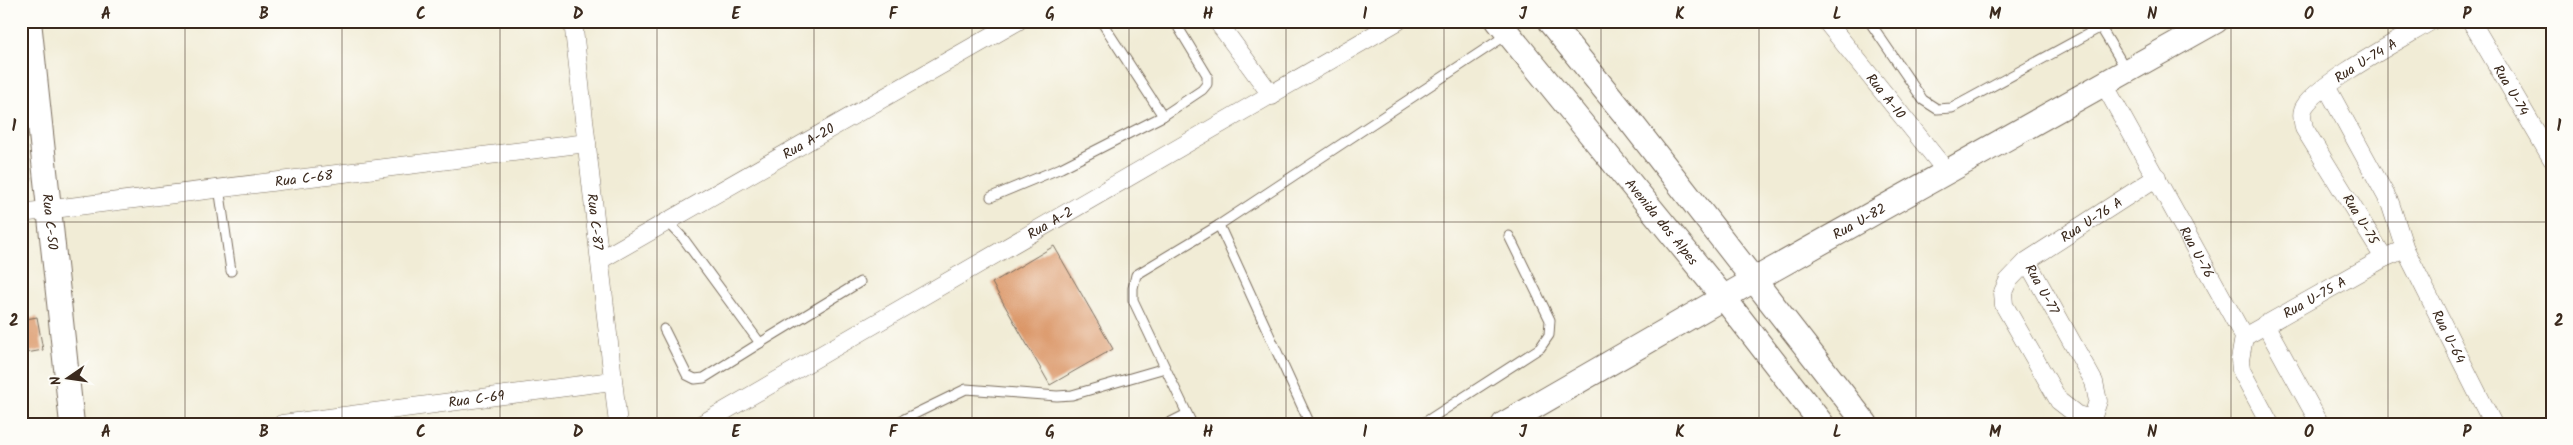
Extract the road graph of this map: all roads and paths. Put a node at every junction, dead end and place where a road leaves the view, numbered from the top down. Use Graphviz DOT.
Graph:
graph roads {
  1 [pos="29,21"];
  2 [pos="1018,21"];
  3 [pos="1101,21"];
  4 [pos="1217,21"];
  5 [pos="1398,21"];
  6 [pos="1548,21"];
  7 [pos="1826,21"];
  8 [pos="1869,21"];
  9 [pos="2112,21"];
  10 [pos="2216,21"];
  11 [pos="2431,21"];
  12 [pos="2471,21"];
  13 [pos="1175,22"];
  14 [pos="578,24"];
  15 [pos="2099,24"];
  16 [pos="1503,28"];
  17 [pos="2128,71"];
  18 [pos="2104,84"];
  19 [pos="2326,86"];
  20 [pos="1272,96"];
  21 [pos="1163,116"];
  22 [pos="587,143"];
  23 [pos="2552,159"];
  24 [pos="1948,172"];
  25 [pos="2157,177"];
  26 [pos="219,187"];
  27 [pos="991,197"];
  28 [pos="49,208"];
  29 [pos="21,213"];
  30 [pos="667,221"];
  31 [pos="1219,225"];
  32 [pos="1509,236"];
  33 [pos="2404,249"];
  34 [pos="2384,258"];
  35 [pos="600,260"];
  36 [pos="2027,261"];
  37 [pos="231,271"];
  38 [pos="1754,280"];
  39 [pos="860,282"];
  40 [pos="1724,298"];
  41 [pos="2265,324"];
  42 [pos="664,328"];
  43 [pos="2244,337"];
  44 [pos="760,343"];
  45 [pos="1165,368"];
  46 [pos="612,381"];
  47 [pos="1187,414"];
  48 [pos="350,420"];
  49 [pos="2094,421"];
  50 [pos="72,424"];
  51 [pos="282,424"];
  52 [pos="618,424"];
  53 [pos="702,424"];
  54 [pos="894,424"];
  55 [pos="1167,424"];
  56 [pos="1192,424"];
  57 [pos="1310,424"];
  58 [pos="1422,424"];
  59 [pos="1504,424"];
  60 [pos="1822,424"];
  61 [pos="1866,424"];
  62 [pos="2270,424"];
  63 [pos="2320,424"];
  64 [pos="2493,424"];
  1 -- 28 [label="street, Rua C-50"];
  2 -- 30 [label="street, Rua A-20"];
  3 -- 21 [label="lane"];
  4 -- 20 [label="street"];
  5 -- 20 [label="street, Rua A-2"];
  6 -- 38 [label="street"];
  7 -- 24 [label="street, Rua A-10"];
  8 -- 15 [label="lane"];
  9 -- 15 [label="lane"];
  10 -- 17 [label="street, Rua U-82"];
  11 -- 19 [label="street, Rua U-74 A"];
  12 -- 23 [label="street, Rua U-74"];
  13 -- 21 [label="lane"];
  14 -- 22 [label="street, Rua C-87"];
  15 -- 17 [label="lane"];
  16 -- 31 [label="lane"];
  16 -- 40 [label="street, Avenida dos Alpes"];
  17 -- 18 [label="street, Rua U-82"];
  18 -- 24 [label="street, Rua U-82"];
  18 -- 25 [label="street, Rua U-76"];
  19 -- 33 [label="street, Rua U-75"];
  19 -- 34 [label="street, Rua U-75"];
  20 -- 53 [label="street, Rua A-2"];
  21 -- 27 [label="lane"];
  22 -- 26 [label="street, Rua C-68"];
  22 -- 35 [label="street, Rua C-87"];
  24 -- 38 [label="street, Rua U-82"];
  25 -- 36 [label="street, Rua U-76 A"];
  25 -- 43 [label="street, Rua U-76"];
  26 -- 28 [label="street, Rua C-68"];
  26 -- 37 [label="lane"];
  28 -- 29 [label="street, Rua C-68"];
  28 -- 50 [label="street, Rua C-50"];
  30 -- 35 [label="street, Rua A-20"];
  30 -- 44 [label="lane"];
  31 -- 45 [label="lane"];
  31 -- 57 [label="lane"];
  32 -- 58 [label="lane"];
  33 -- 34 [label="street, Rua U-75"];
  33 -- 64 [label="street, Rua U-64"];
  34 -- 41 [label="street, Rua U-75 A"];
  35 -- 46 [label="street, Rua C-87"];
  36 -- 49 [label="street, Rua U-77"];
  36 -- 49 [label="street, Rua U-77"];
  38 -- 40 [label="street, Rua U-82"];
  38 -- 61 [label="street"];
  39 -- 44 [label="lane"];
  40 -- 59 [label="street, Rua U-82"];
  40 -- 60 [label="street, Avenida dos Alpes"];
  41 -- 43 [label="street, Rua U-75 A"];
  41 -- 63 [label="street"];
  42 -- 44 [label="lane"];
  43 -- 62 [label="street"];
  45 -- 47 [label="lane"];
  45 -- 54 [label="lane"];
  46 -- 48 [label="street, Rua C-69"];
  46 -- 52 [label="street, Rua C-87"];
  47 -- 55 [label="lane"];
  47 -- 56 [label="lane"];
  48 -- 51 [label="street, Rua C-69"];
}
